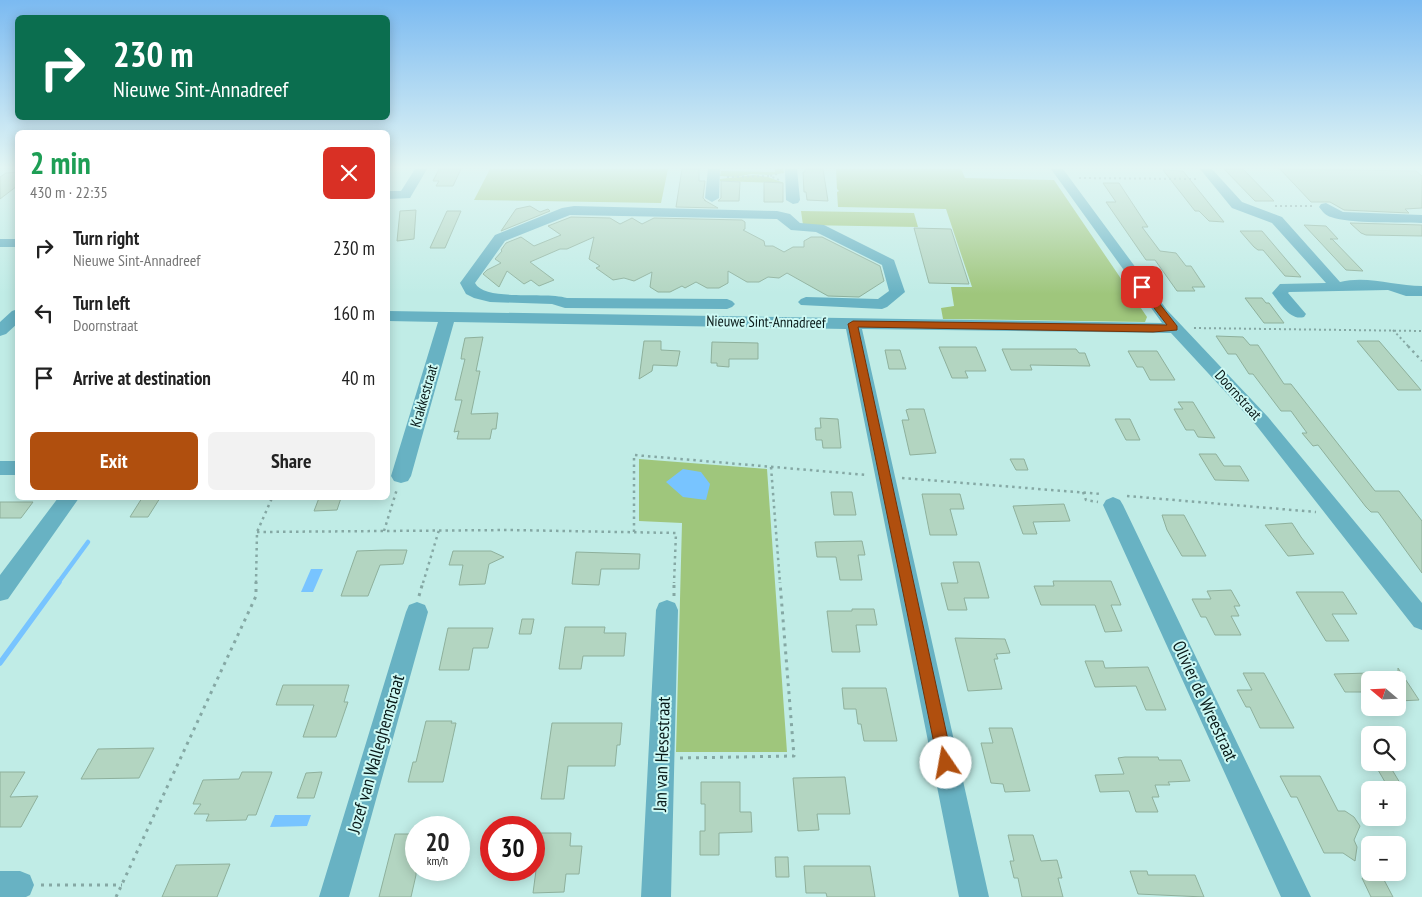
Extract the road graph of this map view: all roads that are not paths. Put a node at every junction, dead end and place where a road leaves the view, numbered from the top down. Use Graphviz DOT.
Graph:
graph roads {
  1 [pos="571,211"];
  2 [pos="636,211"];
  3 [pos="1088,211"];
  4 [pos="1250,211"];
  5 [pos="1331,211"];
  6 [pos="1422,218"];
  7 [pos="0,243"];
  8 [pos="15,243"];
  9 [pos="1338,288"];
  10 [pos="1422,291"];
  11 [pos="657,302"];
  12 [pos="806,302"];
  13 [pos="728,304"];
  14 [pos="871,304"];
  15 [pos="0,309"];
  16 [pos="15,309"];
  17 [pos="1298,314"];
  18 [pos="390,316"];
  19 [pos="448,316"];
  20 [pos="15,317"];
  21 [pos="654,320"];
  22 [pos="853,324"];
  23 [pos="876,324"];
  24 [pos="1174,328"];
  25 [pos="0,331"];
  26 [pos="0,468"];
  27 [pos="15,468"];
  28 [pos="401,476"];
  29 [pos="67,500"];
  30 [pos="1113,505"];
  31 [pos="0,592"];
  32 [pos="667,610"];
  33 [pos="417,612"];
  34 [pos="1422,620"];
  35 [pos="334,897"];
  36 [pos="656,897"];
  37 [pos="974,897"];
  38 [pos="1296,897"];
  1 -- 11 [label="street"];
  2 -- 14 [label="street"];
  3 -- 24 [label="street, Doornstraat"];
  4 -- 9 [label="street"];
  5 -- 6 [label="street"];
  7 -- 8 [label="street"];
  9 -- 10 [label="street"];
  9 -- 17 [label="street"];
  11 -- 13 [label="street"];
  11 -- 21 [label="street"];
  12 -- 14 [label="street"];
  14 -- 23 [label="street"];
  15 -- 16 [label="street"];
  18 -- 19 [label="street, Nieuwe Sint-Annadreef"];
  19 -- 21 [label="street, Nieuwe Sint-Annadreef"];
  19 -- 28 [label="street, Krakkestraat"];
  20 -- 25 [label="street"];
  21 -- 22 [label="street, Nieuwe Sint-Annadreef"];
  22 -- 23 [label="street, Nieuwe Sint-Annadreef"];
  22 -- 37 [label="street"];
  23 -- 24 [label="street, Nieuwe Sint-Annadreef"];
  24 -- 34 [label="street, Doornstraat"];
  26 -- 27 [label="street"];
  29 -- 31 [label="street"];
  30 -- 38 [label="street, Olivier de Wreestraat"];
  32 -- 36 [label="street, Jan van Hesestraat"];
  33 -- 35 [label="street, Jozef van Walleghemstraat"];
}
